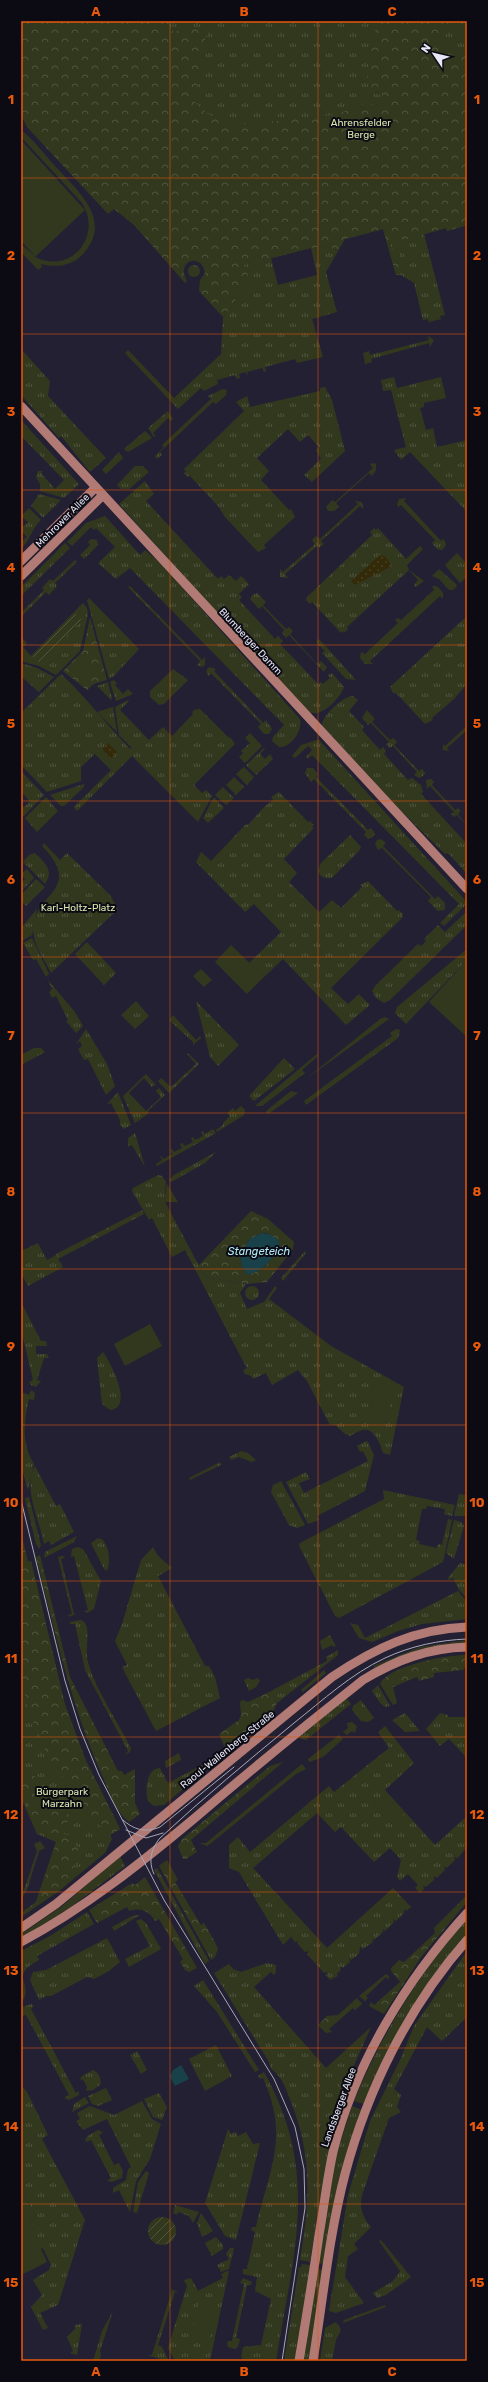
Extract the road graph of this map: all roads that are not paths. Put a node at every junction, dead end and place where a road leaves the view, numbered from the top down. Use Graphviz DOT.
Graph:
graph roads {
  1 [pos="21,406"];
  2 [pos="95,488"];
  3 [pos="102,496"];
  4 [pos="21,561"];
  5 [pos="21,576"];
  6 [pos="467,890"];
  7 [pos="467,1627"];
  8 [pos="467,1647"];
  9 [pos="467,1913"];
  10 [pos="21,1928"];
  11 [pos="467,1940"];
  12 [pos="21,1942"];
  13 [pos="299,2361"];
  14 [pos="313,2361"];
  1 -- 2 [label="main road, Blumberger Damm"];
  2 -- 3 [label="main road, Blumberger Damm"];
  2 -- 4 [label="main road, Mehrower Allee"];
  3 -- 5 [label="main road, Mehrower Allee"];
  3 -- 6 [label="main road, Blumberger Damm"];
  7 -- 10 [label="main road, Raoul-Wallenberg-Straße"];
  8 -- 12 [label="main road"];
  9 -- 13 [label="main road, Landsberger Allee"];
  11 -- 14 [label="main road"];
}
